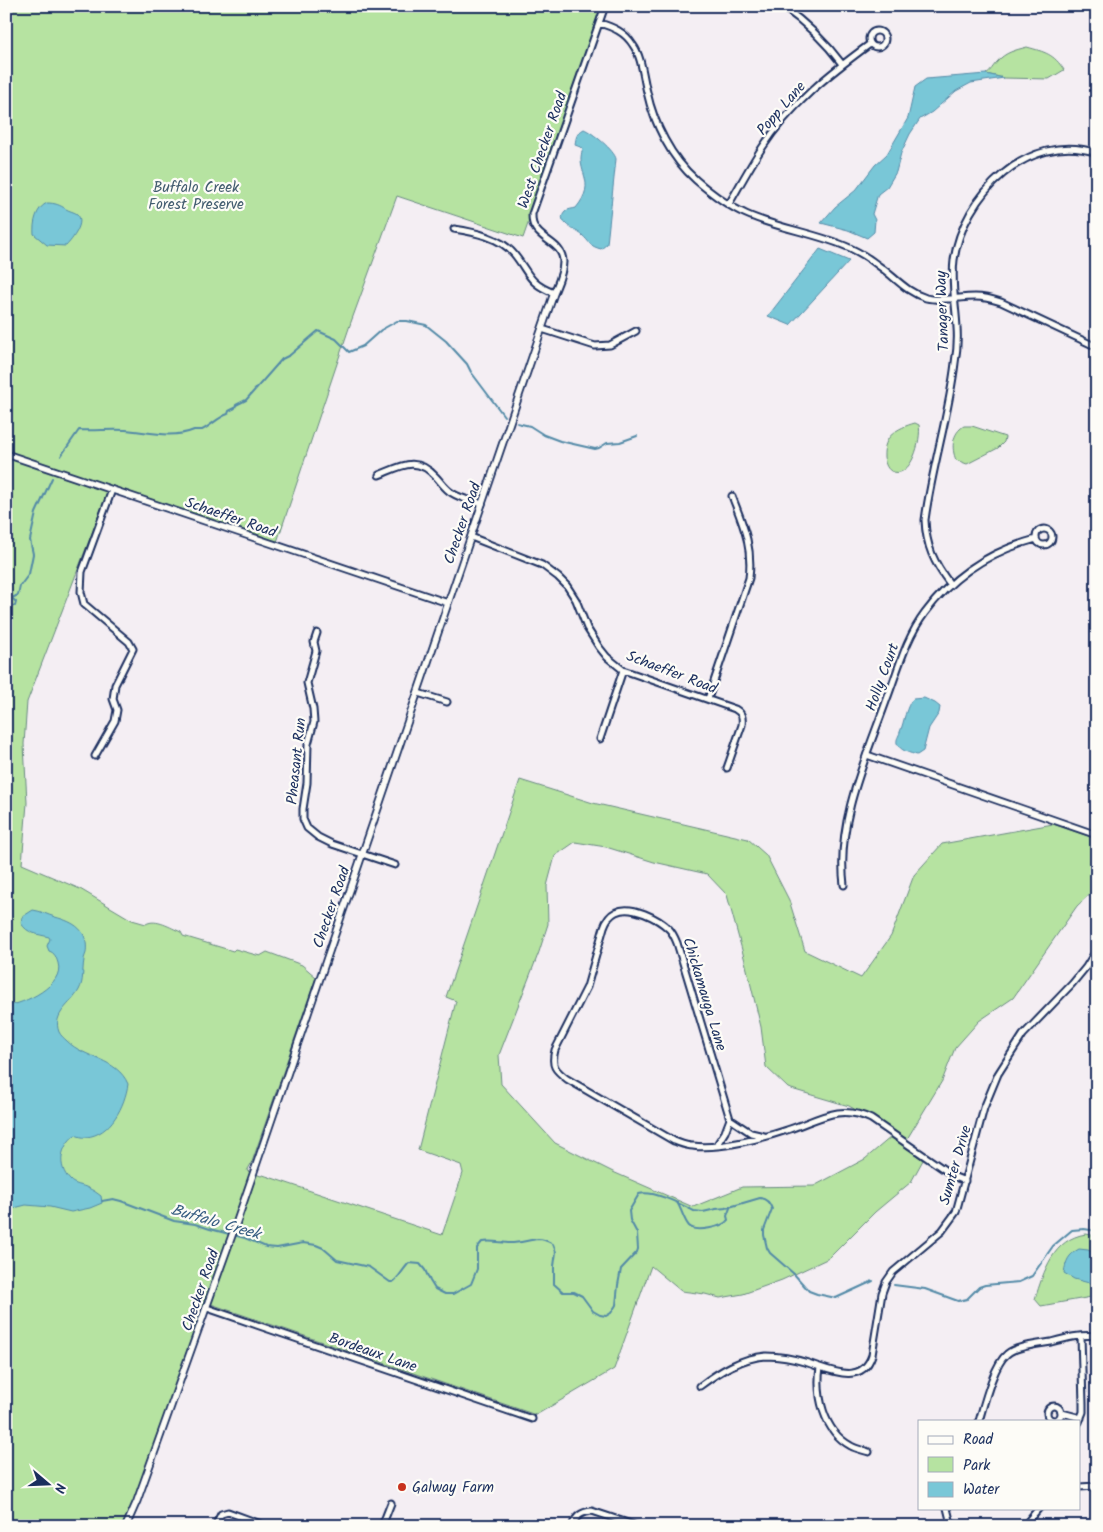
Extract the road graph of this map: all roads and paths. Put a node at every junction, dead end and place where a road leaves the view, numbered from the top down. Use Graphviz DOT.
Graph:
graph roads {
  1 [pos="605,6"];
  2 [pos="782,6"];
  3 [pos="599,23"];
  4 [pos="870,44"];
  5 [pos="842,64"];
  6 [pos="1097,153"];
  7 [pos="729,204"];
  8 [pos="454,230"];
  9 [pos="554,293"];
  10 [pos="954,298"];
  11 [pos="542,329"];
  12 [pos="636,332"];
  13 [pos="1097,347"];
  14 [pos="6,454"];
  15 [pos="379,475"];
  16 [pos="112,490"];
  17 [pos="732,496"];
  18 [pos="482,504"];
  19 [pos="471,537"];
  20 [pos="1036,539"];
  21 [pos="950,584"];
  22 [pos="448,603"];
  23 [pos="317,633"];
  24 [pos="623,670"];
  25 [pos="418,693"];
  26 [pos="708,700"];
  27 [pos="446,702"];
  28 [pos="600,739"];
  29 [pos="867,755"];
  30 [pos="95,756"];
  31 [pos="727,768"];
  32 [pos="1097,835"];
  33 [pos="362,854"];
  34 [pos="395,865"];
  35 [pos="844,885"];
  36 [pos="1097,949"];
  37 [pos="730,1120"];
  38 [pos="764,1136"];
  39 [pos="716,1146"];
  40 [pos="965,1181"];
  41 [pos="207,1308"];
  42 [pos="1081,1336"];
  43 [pos="1097,1336"];
  44 [pos="820,1367"];
  45 [pos="700,1386"];
  46 [pos="1062,1413"];
  47 [pos="532,1419"];
  48 [pos="979,1420"];
  49 [pos="1080,1420"];
  50 [pos="869,1452"];
  51 [pos="1097,1486"];
  52 [pos="1080,1487"];
  53 [pos="391,1503"];
  54 [pos="947,1510"];
  55 [pos="1037,1510"];
  56 [pos="954,1524"];
  57 [pos="126,1526"];
  58 [pos="215,1526"];
  59 [pos="266,1526"];
  60 [pos="382,1526"];
  61 [pos="572,1526"];
  62 [pos="637,1526"];
  63 [pos="1024,1526"];
  1 -- 3 [label="street, West Checker Road"];
  2 -- 5 [label="street"];
  3 -- 7 [label="street"];
  3 -- 9 [label="street, West Checker Road"];
  4 -- 5 [label="street, Popp Lane"];
  5 -- 7 [label="street, Popp Lane"];
  6 -- 10 [label="street, Tanager Way"];
  7 -- 10 [label="street"];
  8 -- 9 [label="street"];
  9 -- 11 [label="street, Checker Road"];
  10 -- 13 [label="street"];
  10 -- 21 [label="street, Tanager Way"];
  11 -- 12 [label="street"];
  11 -- 18 [label="street, Checker Road"];
  14 -- 16 [label="street, Schaeffer Road"];
  15 -- 18 [label="street"];
  16 -- 22 [label="street, Schaeffer Road"];
  16 -- 30 [label="street"];
  17 -- 26 [label="street"];
  18 -- 19 [label="street, Checker Road"];
  19 -- 22 [label="street, Checker Road"];
  19 -- 24 [label="street, Schaeffer Road"];
  20 -- 21 [label="street, Holly Court"];
  21 -- 29 [label="street, Holly Court"];
  22 -- 25 [label="street, Checker Road"];
  23 -- 33 [label="street, Pheasant Run"];
  24 -- 26 [label="street, Schaeffer Road"];
  24 -- 28 [label="street"];
  25 -- 27 [label="street"];
  25 -- 33 [label="street, Checker Road"];
  26 -- 31 [label="street, Schaeffer Road"];
  29 -- 32 [label="street"];
  29 -- 35 [label="street, Holly Court"];
  33 -- 34 [label="street, Pheasant Run"];
  33 -- 41 [label="street, Checker Road"];
  36 -- 40 [label="street, Sumter Drive"];
  37 -- 38 [label="street"];
  37 -- 39 [label="street"];
  37 -- 39 [label="street, Chickamauga Lane"];
  38 -- 39 [label="street, Chickamauga Lane"];
  38 -- 40 [label="street, Chickamauga Lane"];
  40 -- 44 [label="street, Sumter Drive"];
  41 -- 47 [label="street, Bordeaux Lane"];
  41 -- 57 [label="street, Checker Road"];
  42 -- 43 [label="street"];
  42 -- 48 [label="street"];
  42 -- 49 [label="street"];
  44 -- 45 [label="street, Sumter Drive"];
  44 -- 50 [label="street"];
  46 -- 49 [label="street"];
  51 -- 52 [label="street"];
  53 -- 60 [label="street"];
  54 -- 56 [label="street"];
  55 -- 63 [label="street"];
  58 -- 59 [label="street"];
  61 -- 62 [label="street"];
}
